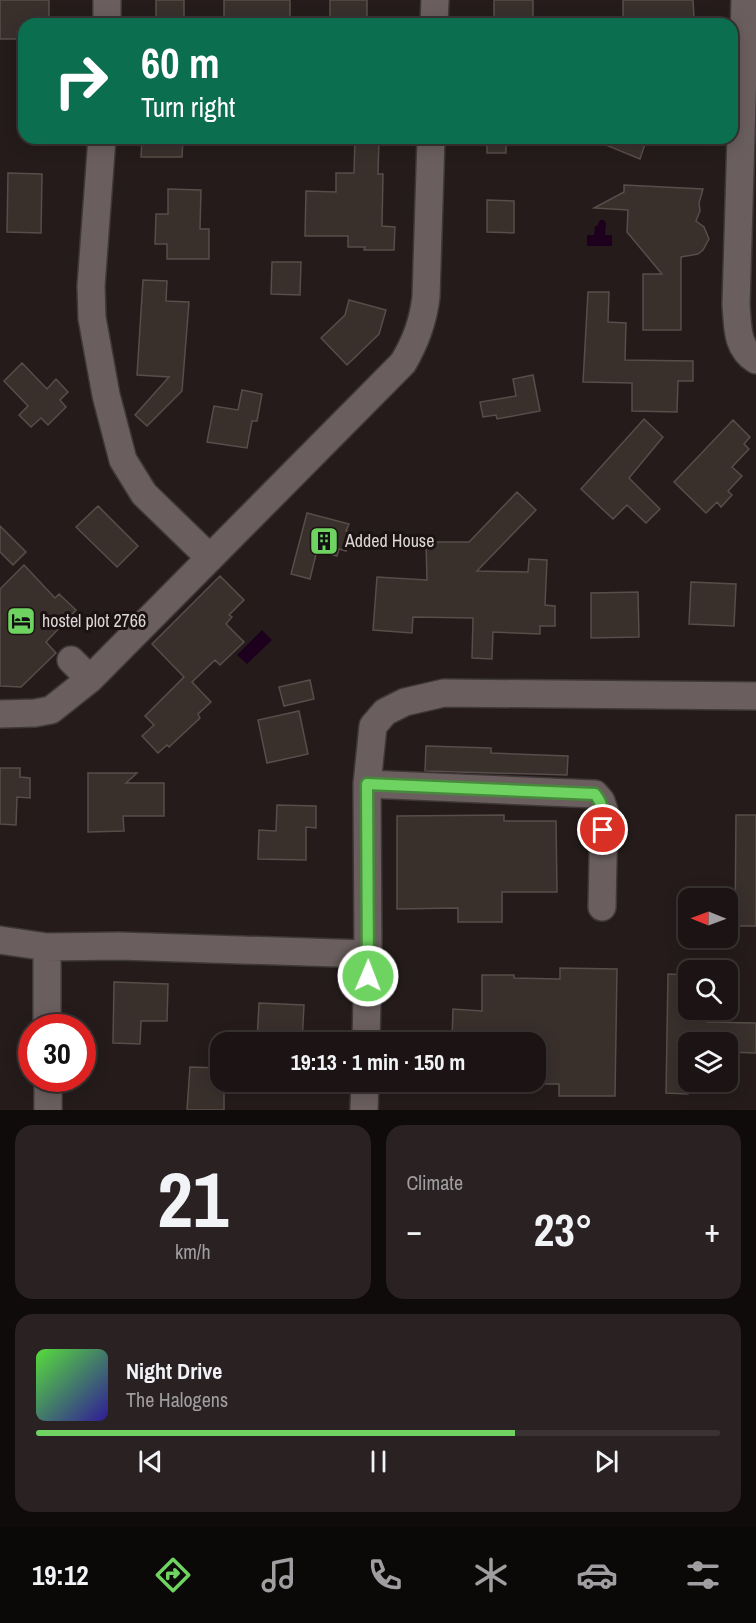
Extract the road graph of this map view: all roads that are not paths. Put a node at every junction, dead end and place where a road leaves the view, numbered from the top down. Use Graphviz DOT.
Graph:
graph roads {
  1 [pos="107,0"];
  2 [pos="435,0"];
  3 [pos="745,0"];
  4 [pos="106,18"];
  5 [pos="434,18"];
  6 [pos="102,144"];
  7 [pos="431,144"];
  8 [pos="756,360"];
  9 [pos="210,558"];
  10 [pos="71,660"];
  11 [pos="90,680"];
  12 [pos="756,696"];
  13 [pos="0,714"];
  14 [pos="367,784"];
  15 [pos="602,907"];
  16 [pos="0,940"];
  17 [pos="47,947"];
  18 [pos="368,954"];
  19 [pos="47,1014"];
  20 [pos="366,1032"];
  21 [pos="48,1092"];
  22 [pos="365,1092"];
  23 [pos="48,1110"];
  24 [pos="364,1110"];
  1 -- 4 [label="street"];
  2 -- 5 [label="street"];
  3 -- 8 [label="street"];
  6 -- 9 [label="street"];
  7 -- 9 [label="street"];
  9 -- 11 [label="street"];
  10 -- 11 [label="street"];
  11 -- 13 [label="street"];
  12 -- 14 [label="street"];
  14 -- 15 [label="street"];
  14 -- 18 [label="street"];
  16 -- 17 [label="street"];
  17 -- 18 [label="street"];
  17 -- 19 [label="street"];
  18 -- 20 [label="street"];
  21 -- 23 [label="street"];
  22 -- 24 [label="street"];
}
